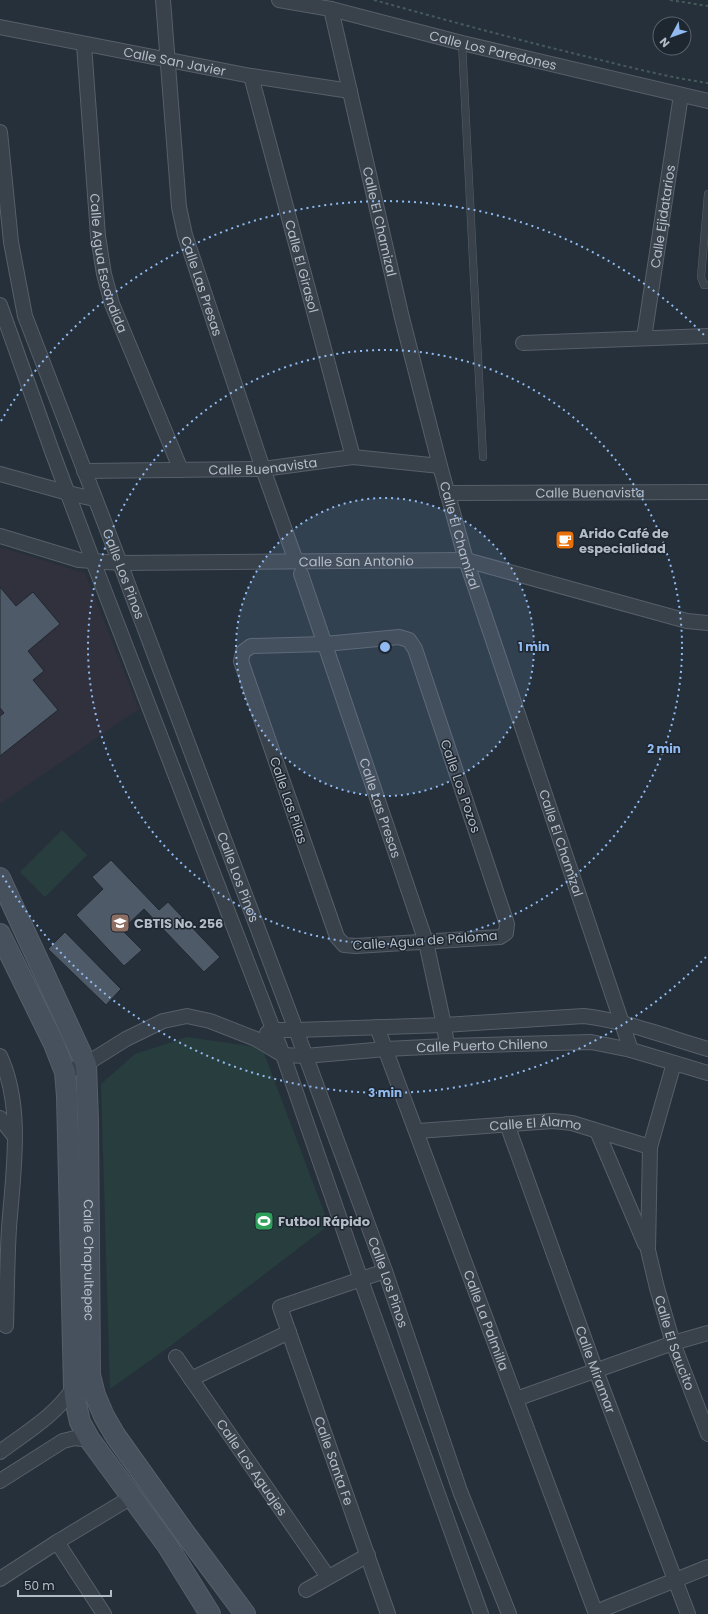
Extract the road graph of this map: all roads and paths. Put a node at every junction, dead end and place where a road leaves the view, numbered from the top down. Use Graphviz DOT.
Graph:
graph roads {
  1 [pos="163,0"];
  2 [pos="278,0"];
  3 [pos="374,0"];
  4 [pos="670,0"];
  5 [pos="708,6"];
  6 [pos="331,9"];
  7 [pos="0,27"];
  8 [pos="462,43"];
  9 [pos="84,44"];
  10 [pos="168,60"];
  11 [pos="251,76"];
  12 [pos="708,83"];
  13 [pos="350,91"];
  14 [pos="681,95"];
  15 [pos="708,101"];
  16 [pos="0,132"];
  17 [pos="708,194"];
  18 [pos="708,285"];
  19 [pos="0,305"];
  20 [pos="708,336"];
  21 [pos="644,338"];
  22 [pos="523,343"];
  23 [pos="483,456"];
  24 [pos="353,457"];
  25 [pos="440,466"];
  26 [pos="263,469"];
  27 [pos="181,470"];
  28 [pos="84,471"];
  29 [pos="0,474"];
  30 [pos="708,492"];
  31 [pos="68,493"];
  32 [pos="447,493"];
  33 [pos="94,498"];
  34 [pos="0,536"];
  35 [pos="466,560"];
  36 [pos="93,561"];
  37 [pos="296,561"];
  38 [pos="120,563"];
  39 [pos="301,574"];
  40 [pos="708,623"];
  41 [pos="325,644"];
  42 [pos="0,878"];
  43 [pos="506,933"];
  44 [pos="2,942"];
  45 [pos="426,942"];
  46 [pos="344,945"];
  47 [pos="622,1023"];
  48 [pos="444,1025"];
  49 [pos="377,1027"];
  50 [pos="273,1030"];
  51 [pos="296,1030"];
  52 [pos="256,1039"];
  53 [pos="447,1046"];
  54 [pos="386,1049"];
  55 [pos="708,1049"];
  56 [pos="631,1050"];
  57 [pos="283,1055"];
  58 [pos="0,1056"];
  59 [pos="305,1056"];
  60 [pos="674,1063"];
  61 [pos="86,1064"];
  62 [pos="64,1072"];
  63 [pos="708,1073"];
  64 [pos="0,1118"];
  65 [pos="507,1124"];
  66 [pos="418,1131"];
  67 [pos="597,1131"];
  68 [pos="15,1137"];
  69 [pos="650,1147"];
  70 [pos="4,1250"];
  71 [pos="648,1250"];
  72 [pos="385,1271"];
  73 [pos="361,1280"];
  74 [pos="6,1326"];
  75 [pos="289,1332"];
  76 [pos="708,1333"];
  77 [pos="673,1343"];
  78 [pos="176,1357"];
  79 [pos="596,1371"];
  80 [pos="191,1379"];
  81 [pos="74,1387"];
  82 [pos="516,1399"];
  83 [pos="708,1434"];
  84 [pos="90,1440"];
  85 [pos="0,1452"];
  86 [pos="0,1481"];
  87 [pos="460,1491"];
  88 [pos="130,1498"];
  89 [pos="440,1498"];
  90 [pos="169,1511"];
  91 [pos="148,1521"];
  92 [pos="57,1542"];
  93 [pos="368,1555"];
  94 [pos="708,1567"];
  95 [pos="328,1577"];
  96 [pos="0,1579"];
  97 [pos="674,1579"];
  98 [pos="306,1590"];
  99 [pos="596,1613"];
  100 [pos="104,1614"];
  101 [pos="210,1614"];
  102 [pos="245,1614"];
  103 [pos="388,1614"];
  104 [pos="481,1614"];
  105 [pos="509,1614"];
  106 [pos="688,1614"];
  1 -- 10 [label="street, Calle Las Presas"];
  2 -- 6 [label="street, Calle Los Paredones"];
  3 -- 12 [label="path"];
  4 -- 5 [label="path"];
  6 -- 8 [label="street, Calle Los Paredones"];
  6 -- 13 [label="street, Calle El Chamizal"];
  7 -- 9 [label="street, Calle San Javier"];
  8 -- 14 [label="street, Calle Los Paredones"];
  8 -- 23 [label="lane"];
  9 -- 10 [label="street, Calle San Javier"];
  9 -- 27 [label="street, Calle Agua Escondida"];
  10 -- 11 [label="street, Calle San Javier"];
  10 -- 26 [label="street, Calle Las Presas"];
  11 -- 13 [label="street, Calle San Javier"];
  11 -- 24 [label="street, Calle El Girasol"];
  13 -- 25 [label="street, Calle El Chamizal"];
  14 -- 15 [label="street, Calle Los Paredones"];
  14 -- 21 [label="street, Calle Ejidatarios"];
  16 -- 28 [label="street, Calle Los Pinos"];
  17 -- 18 [label="lane"];
  19 -- 31 [label="street, Calle Los Pinos"];
  20 -- 21 [label="street"];
  21 -- 22 [label="street"];
  24 -- 25 [label="street, Calle Buenavista"];
  24 -- 26 [label="street, Calle Buenavista"];
  25 -- 32 [label="street, Calle El Chamizal"];
  26 -- 27 [label="street, Calle Buenavista"];
  26 -- 37 [label="street, Calle Las Presas"];
  27 -- 28 [label="street, Calle Buenavista"];
  28 -- 33 [label="street, Calle Los Pinos"];
  29 -- 31 [label="street"];
  30 -- 32 [label="street, Calle Buenavista"];
  31 -- 33 [label="street"];
  31 -- 36 [label="street, Calle Los Pinos"];
  32 -- 35 [label="street, Calle El Chamizal"];
  33 -- 38 [label="street, Calle Los Pinos"];
  34 -- 36 [label="street, Calle San Antonio"];
  35 -- 37 [label="street, Calle San Antonio"];
  35 -- 40 [label="street, Calle San Antonio"];
  35 -- 47 [label="street, Calle El Chamizal"];
  36 -- 38 [label="street, Calle San Antonio"];
  36 -- 50 [label="street, Calle Los Pinos"];
  37 -- 38 [label="street, Calle San Antonio"];
  38 -- 51 [label="street, Calle Los Pinos"];
  39 -- 41 [label="street, Calle Las Presas"];
  41 -- 43 [label="street, Calle Los Pozos"];
  41 -- 45 [label="street, Calle Las Presas"];
  41 -- 46 [label="street, Calle Las Pilas"];
  42 -- 61 [label="street, Calle Chapultepec"];
  43 -- 45 [label="street, Calle Agua de Paloma"];
  44 -- 62 [label="street, Calle Chapultepec"];
  45 -- 46 [label="street, Calle Agua de Paloma"];
  45 -- 48 [label="street, Calle Las Presas"];
  47 -- 48 [label="street, Calle Puerto Chileno"];
  47 -- 55 [label="street, Calle Puerto Chileno"];
  47 -- 56 [label="street, Calle El Chamizal"];
  48 -- 49 [label="street, Calle Puerto Chileno"];
  48 -- 53 [label="street, Calle Las Presas"];
  49 -- 51 [label="street, Calle Puerto Chileno"];
  49 -- 54 [label="street, Calle La Palmilla"];
  50 -- 51 [label="street, Calle Puerto Chileno"];
  50 -- 52 [label="street, Calle Puerto Chileno"];
  50 -- 57 [label="street, Calle Los Pinos"];
  51 -- 59 [label="street, Calle Los Pinos"];
  52 -- 57 [label="street, Calle Puerto Chileno"];
  52 -- 61 [label="street, Calle Puerto Chileno"];
  53 -- 54 [label="street, Calle Puerto Chileno"];
  53 -- 56 [label="street, Calle Puerto Chileno"];
  54 -- 59 [label="street, Calle Puerto Chileno"];
  54 -- 66 [label="street, Calle La Palmilla"];
  56 -- 60 [label="street, Calle Puerto Chileno"];
  57 -- 59 [label="street, Calle Puerto Chileno"];
  57 -- 73 [label="street, Calle Los Pinos"];
  58 -- 68 [label="street"];
  59 -- 72 [label="street, Calle Los Pinos"];
  60 -- 63 [label="street, Calle Puerto Chileno"];
  60 -- 69 [label="street, Calle El Saucito"];
  61 -- 62 [label="street, Calle Puerto Chileno"];
  61 -- 90 [label="street, Calle Chapultepec"];
  62 -- 81 [label="street, Calle Chapultepec"];
  64 -- 68 [label="street"];
  65 -- 66 [label="street, Calle El Álamo"];
  65 -- 67 [label="street, Calle El Álamo"];
  65 -- 79 [label="street, Calle Miramar"];
  66 -- 82 [label="street, Calle La Palmilla"];
  67 -- 69 [label="street, Calle El Álamo"];
  67 -- 71 [label="street, Calle El Saucito"];
  68 -- 70 [label="street"];
  69 -- 71 [label="street, Calle El Saucito"];
  70 -- 74 [label="street"];
  71 -- 77 [label="street, Calle El Saucito"];
  72 -- 73 [label="street"];
  72 -- 87 [label="street, Calle Los Pinos"];
  73 -- 75 [label="street, Calle Santa Fe"];
  73 -- 89 [label="street, Calle Los Pinos"];
  75 -- 80 [label="street"];
  75 -- 93 [label="street, Calle Santa Fe"];
  76 -- 77 [label="street"];
  77 -- 79 [label="street"];
  77 -- 83 [label="street, Calle El Saucito"];
  78 -- 80 [label="street, Calle Los Aguajes"];
  79 -- 82 [label="street"];
  79 -- 97 [label="street, Calle Miramar"];
  80 -- 95 [label="street, Calle Los Aguajes"];
  81 -- 84 [label="street, Calle Chapultepec"];
  81 -- 85 [label="street"];
  82 -- 99 [label="street, Calle La Palmilla"];
  84 -- 86 [label="street"];
  84 -- 88 [label="street, Calle Chapultepec"];
  87 -- 89 [label="street"];
  87 -- 105 [label="street, Calle Los Pinos"];
  88 -- 91 [label="street, Calle Chapultepec"];
  88 -- 92 [label="street"];
  89 -- 104 [label="street, Calle Los Pinos"];
  90 -- 91 [label="street"];
  90 -- 102 [label="street, Calle Chapultepec"];
  91 -- 101 [label="street, Calle Chapultepec"];
  92 -- 96 [label="street"];
  92 -- 100 [label="street"];
  93 -- 95 [label="street"];
  93 -- 103 [label="street, Calle Santa Fe"];
  94 -- 97 [label="street"];
  95 -- 98 [label="street"];
  97 -- 99 [label="street"];
  97 -- 106 [label="street, Calle Miramar"];
}
